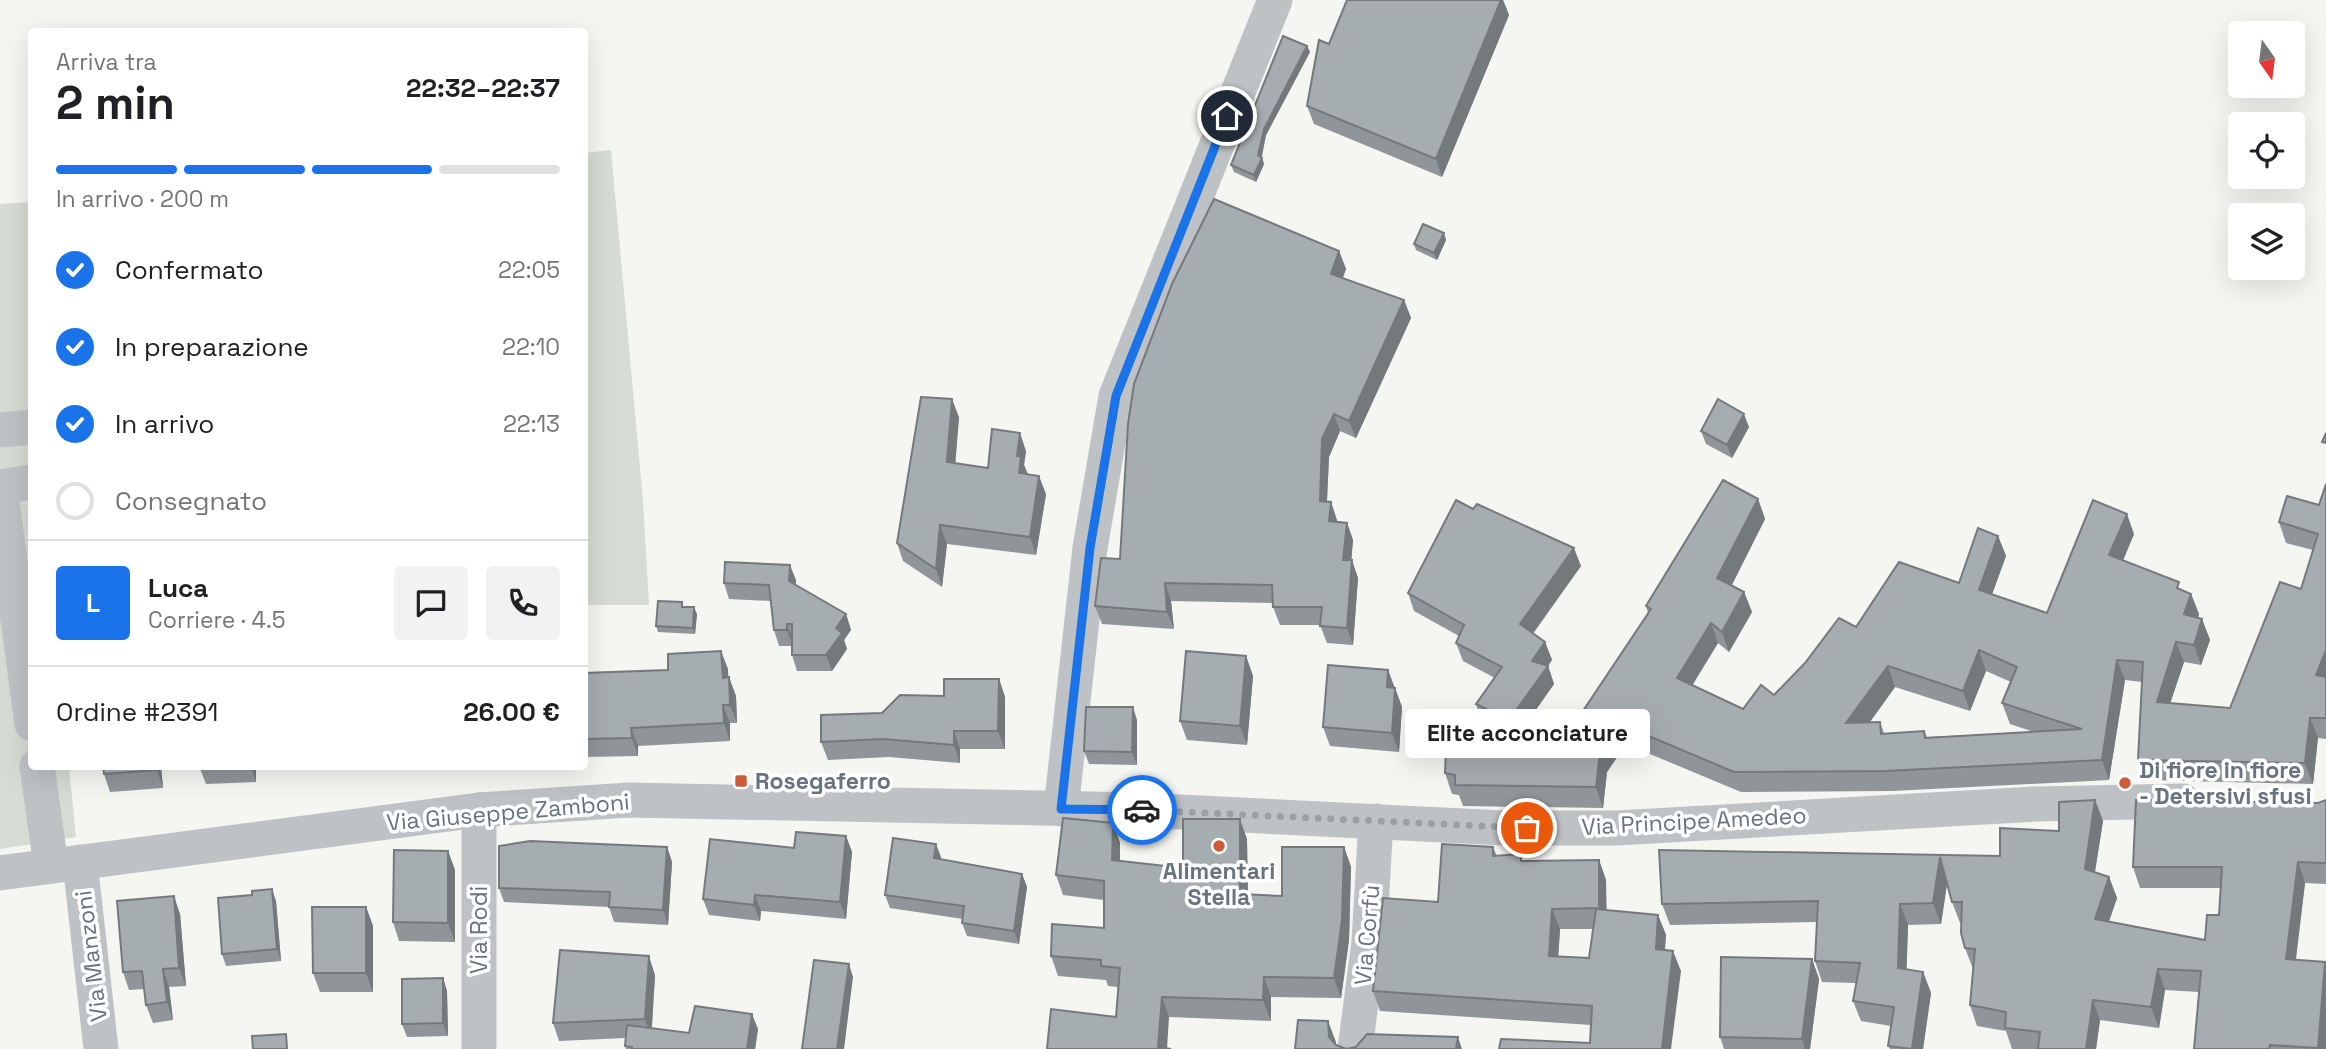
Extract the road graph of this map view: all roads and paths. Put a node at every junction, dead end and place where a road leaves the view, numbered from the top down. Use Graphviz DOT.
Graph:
graph roads {
  1 [pos="1275,0"];
  2 [pos="28,427"];
  3 [pos="0,430"];
  4 [pos="28,483"];
  5 [pos="0,487"];
  6 [pos="28,694"];
  7 [pos="38,770"];
  8 [pos="2217,802"];
  9 [pos="1061,809"];
  10 [pos="479,810"];
  11 [pos="1376,821"];
  12 [pos="65,864"];
  13 [pos="0,873"];
  14 [pos="101,1049"];
  15 [pos="478,1049"];
  16 [pos="1355,1049"];
  1 -- 9 [label="street"];
  2 -- 3 [label="street"];
  4 -- 5 [label="street"];
  5 -- 6 [label="street"];
  7 -- 12 [label="street, Via Manzoni"];
  8 -- 11 [label="street, Via Principe Amedeo"];
  9 -- 10 [label="street, Via Giuseppe Zamboni"];
  9 -- 11 [label="street, Via Principe Amedeo"];
  10 -- 12 [label="street, Via Giuseppe Zamboni"];
  10 -- 15 [label="street, Via Rodi"];
  11 -- 16 [label="street, Via Corfù"];
  12 -- 13 [label="street, Via Giuseppe Zamboni"];
  12 -- 14 [label="street, Via Manzoni"];
}
